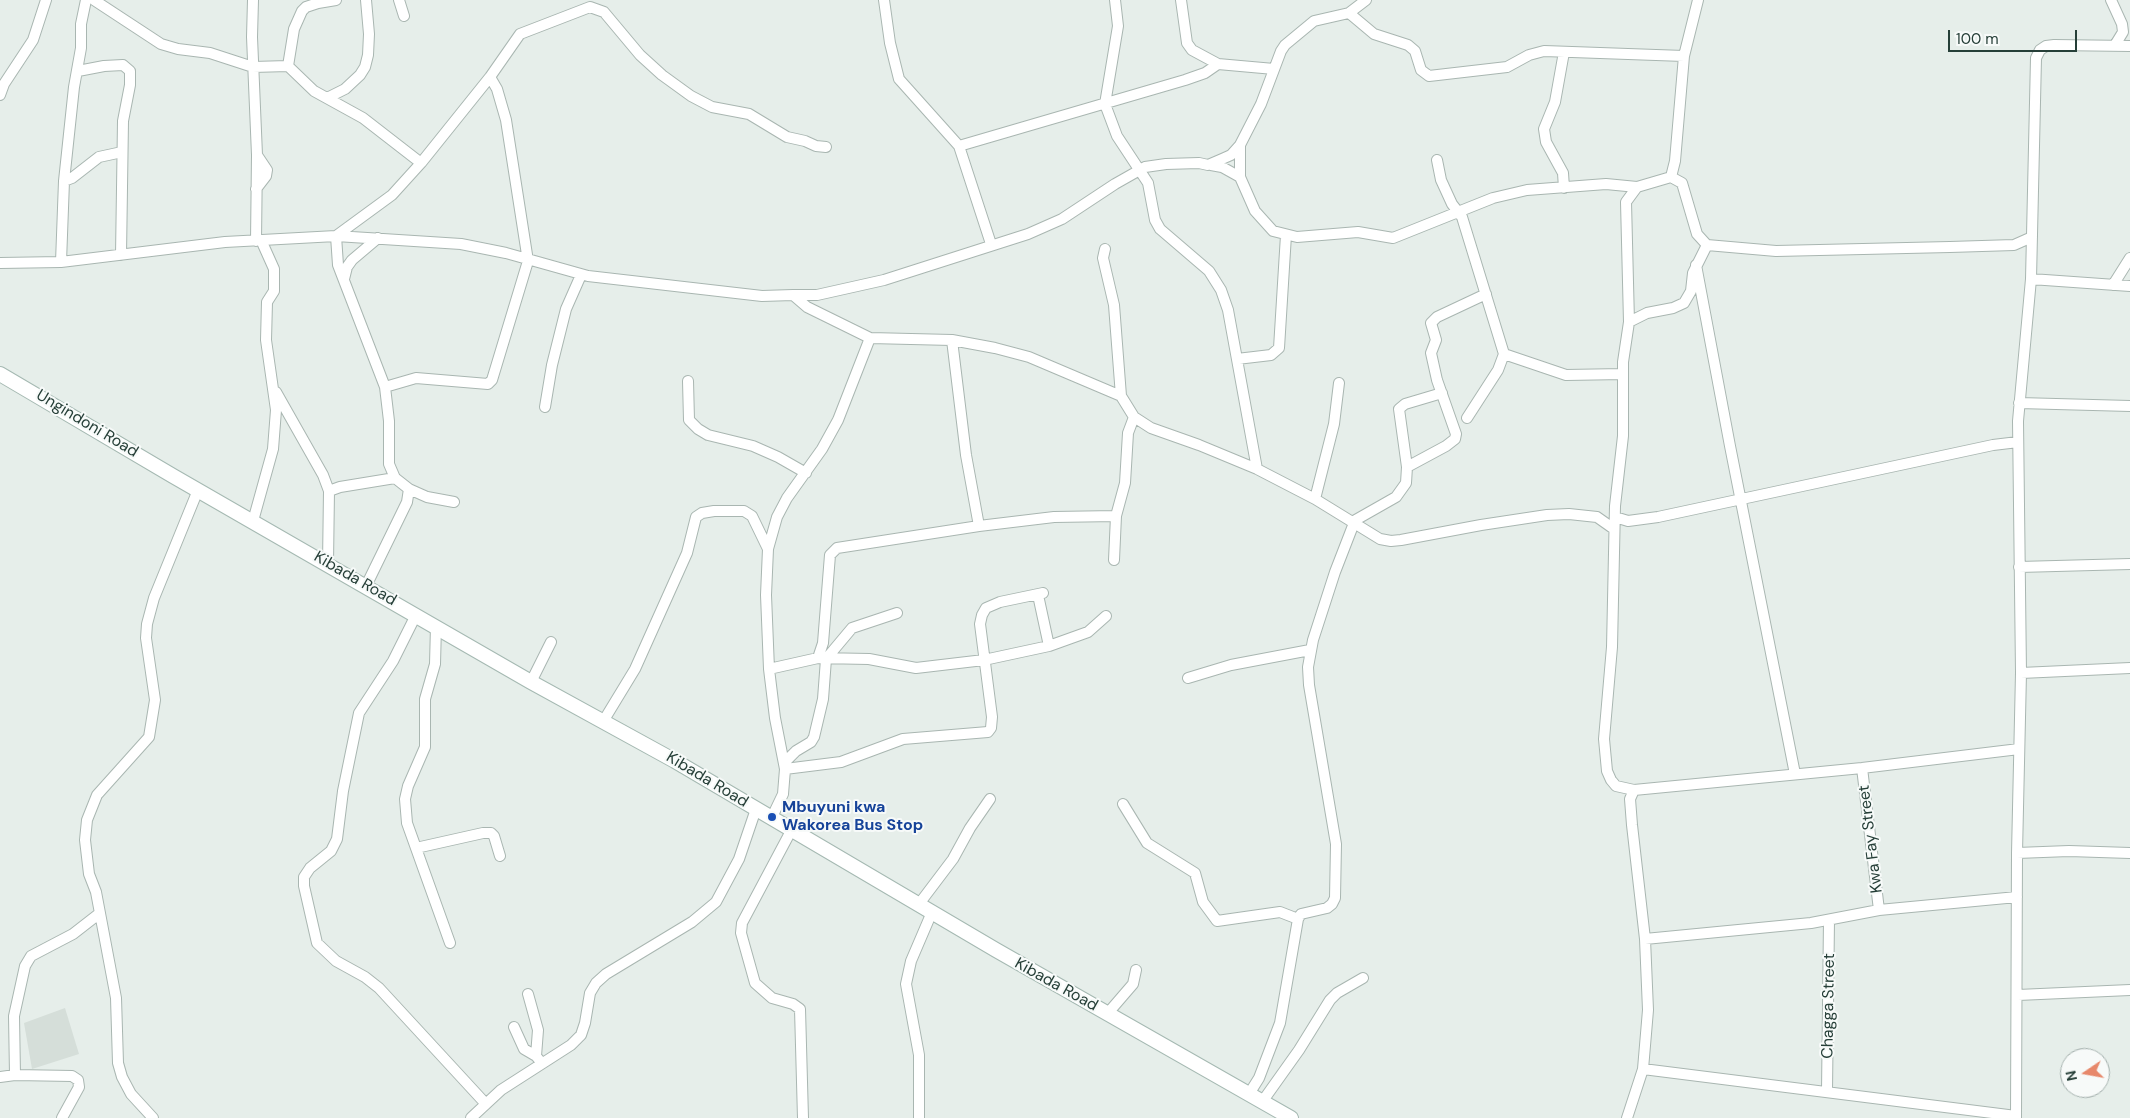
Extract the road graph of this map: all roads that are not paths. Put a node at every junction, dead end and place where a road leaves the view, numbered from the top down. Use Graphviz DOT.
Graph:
graph roads {
  1 [pos="46,0"];
  2 [pos="86,0"];
  3 [pos="94,0"];
  4 [pos="253,0"];
  5 [pos="336,0"];
  6 [pos="366,0"];
  7 [pos="399,0"];
  8 [pos="1115,0"];
  9 [pos="1181,0"];
  10 [pos="1366,0"];
  11 [pos="1698,0"];
  12 [pos="2111,0"];
  13 [pos="886,1"];
  14 [pos="1349,13"];
  15 [pos="404,16"];
  16 [pos="2114,45"];
  17 [pos="2130,46"];
  18 [pos="1564,52"];
  19 [pos="1684,56"];
  20 [pos="1218,64"];
  21 [pos="288,66"];
  22 [pos="253,67"];
  23 [pos="1274,69"];
  24 [pos="78,72"];
  25 [pos="490,77"];
  26 [pos="0,95"];
  27 [pos="327,98"];
  28 [pos="1105,104"];
  29 [pos="1240,145"];
  30 [pos="959,146"];
  31 [pos="826,147"];
  32 [pos="122,152"];
  33 [pos="1437,160"];
  34 [pos="421,163"];
  35 [pos="1208,165"];
  36 [pos="1138,170"];
  37 [pos="1240,176"];
  38 [pos="1671,177"];
  39 [pos="64,181"];
  40 [pos="1637,186"];
  41 [pos="1564,188"];
  42 [pos="1457,211"];
  43 [pos="1286,235"];
  44 [pos="336,236"];
  45 [pos="2032,237"];
  46 [pos="378,238"];
  47 [pos="258,240"];
  48 [pos="991,244"];
  49 [pos="1707,245"];
  50 [pos="1105,249"];
  51 [pos="121,255"];
  52 [pos="2130,258"];
  53 [pos="528,261"];
  54 [pos="61,262"];
  55 [pos="0,263"];
  56 [pos="1696,265"];
  57 [pos="581,275"];
  58 [pos="344,279"];
  59 [pos="2031,279"];
  60 [pos="2113,285"];
  61 [pos="2130,286"];
  62 [pos="1486,294"];
  63 [pos="794,295"];
  64 [pos="1629,322"];
  65 [pos="870,338"];
  66 [pos="952,340"];
  67 [pos="1504,354"];
  68 [pos="1237,359"];
  69 [pos="0,374"];
  70 [pos="1623,374"];
  71 [pos="688,381"];
  72 [pos="1339,383"];
  73 [pos="385,387"];
  74 [pos="274,389"];
  75 [pos="1442,393"];
  76 [pos="1122,396"];
  77 [pos="2019,403"];
  78 [pos="2130,406"];
  79 [pos="545,407"];
  80 [pos="1134,417"];
  81 [pos="1467,418"];
  82 [pos="2018,442"];
  83 [pos="1406,467"];
  84 [pos="1257,469"];
  85 [pos="806,473"];
  86 [pos="173,476"];
  87 [pos="395,478"];
  88 [pos="409,489"];
  89 [pos="198,490"];
  90 [pos="329,491"];
  91 [pos="1314,499"];
  92 [pos="1741,499"];
  93 [pos="454,502"];
  94 [pos="1615,506"];
  95 [pos="1116,516"];
  96 [pos="1597,517"];
  97 [pos="1615,517"];
  98 [pos="253,521"];
  99 [pos="1353,522"];
  100 [pos="980,526"];
  101 [pos="1614,530"];
  102 [pos="768,549"];
  103 [pos="1114,560"];
  104 [pos="328,563"];
  105 [pos="2130,564"];
  106 [pos="2019,567"];
  107 [pos="366,586"];
  108 [pos="896,613"];
  109 [pos="416,615"];
  110 [pos="1106,616"];
  111 [pos="436,626"];
  112 [pos="551,642"];
  113 [pos="1049,646"];
  114 [pos="1310,650"];
  115 [pos="822,659"];
  116 [pos="984,660"];
  117 [pos="2130,668"];
  118 [pos="768,669"];
  119 [pos="2021,674"];
  120 [pos="1188,678"];
  121 [pos="531,682"];
  122 [pos="604,720"];
  123 [pos="2019,749"];
  124 [pos="784,766"];
  125 [pos="1862,768"];
  126 [pos="1795,774"];
  127 [pos="1634,790"];
  128 [pos="990,799"];
  129 [pos="1123,804"];
  130 [pos="756,809"];
  131 [pos="772,817"];
  132 [pos="792,829"];
  133 [pos="416,848"];
  134 [pos="2017,853"];
  135 [pos="2130,853"];
  136 [pos="500,856"];
  137 [pos="2017,897"];
  138 [pos="919,904"];
  139 [pos="1879,910"];
  140 [pos="932,912"];
  141 [pos="100,913"];
  142 [pos="1298,919"];
  143 [pos="1829,920"];
  144 [pos="1645,939"];
  145 [pos="450,942"];
  146 [pos="1136,970"];
  147 [pos="1363,978"];
  148 [pos="2130,990"];
  149 [pos="528,994"];
  150 [pos="2018,995"];
  151 [pos="1108,1013"];
  152 [pos="514,1027"];
  153 [pos="539,1060"];
  154 [pos="1643,1069"];
  155 [pos="16,1075"];
  156 [pos="0,1077"];
  157 [pos="1827,1091"];
  158 [pos="1249,1094"];
  159 [pos="1262,1102"];
  160 [pos="485,1103"];
  161 [pos="474,1117"];
  162 [pos="2016,1117"];
  163 [pos="62,1118"];
  164 [pos="153,1118"];
  165 [pos="802,1118"];
  166 [pos="920,1118"];
  167 [pos="1290,1118"];
  168 [pos="1628,1118"];
  1 -- 26 [label="street"];
  2 -- 24 [label="street"];
  3 -- 22 [label="street"];
  4 -- 22 [label="street"];
  5 -- 21 [label="street"];
  6 -- 27 [label="street"];
  7 -- 15 [label="street"];
  8 -- 28 [label="street"];
  9 -- 20 [label="street"];
  10 -- 14 [label="street"];
  11 -- 19 [label="street"];
  12 -- 16 [label="street"];
  13 -- 30 [label="street"];
  14 -- 18 [label="street"];
  14 -- 23 [label="street"];
  16 -- 17 [label="street"];
  16 -- 45 [label="street"];
  18 -- 19 [label="street"];
  18 -- 41 [label="street"];
  19 -- 38 [label="street"];
  20 -- 23 [label="street"];
  20 -- 28 [label="street"];
  21 -- 22 [label="street"];
  21 -- 27 [label="street"];
  22 -- 47 [label="street"];
  23 -- 29 [label="street"];
  24 -- 32 [label="street"];
  24 -- 39 [label="street"];
  25 -- 31 [label="street"];
  25 -- 34 [label="street"];
  25 -- 53 [label="street"];
  27 -- 34 [label="street"];
  28 -- 30 [label="street"];
  28 -- 36 [label="street"];
  29 -- 35 [label="street"];
  29 -- 37 [label="street"];
  30 -- 48 [label="street"];
  32 -- 39 [label="street"];
  32 -- 51 [label="street"];
  33 -- 42 [label="street"];
  34 -- 44 [label="street"];
  35 -- 36 [label="street"];
  35 -- 37 [label="street"];
  36 -- 48 [label="street"];
  36 -- 68 [label="street"];
  37 -- 43 [label="street"];
  38 -- 40 [label="street"];
  38 -- 49 [label="street"];
  39 -- 54 [label="street"];
  40 -- 41 [label="street"];
  40 -- 64 [label="street"];
  41 -- 42 [label="street"];
  42 -- 43 [label="street"];
  42 -- 62 [label="street"];
  43 -- 68 [label="street"];
  44 -- 46 [label="street"];
  44 -- 47 [label="street"];
  44 -- 58 [label="street"];
  45 -- 49 [label="street"];
  45 -- 59 [label="street"];
  46 -- 53 [label="street"];
  46 -- 58 [label="street"];
  47 -- 51 [label="street"];
  47 -- 74 [label="street"];
  48 -- 63 [label="street"];
  49 -- 56 [label="street"];
  50 -- 76 [label="street"];
  51 -- 54 [label="street"];
  52 -- 60 [label="street"];
  53 -- 57 [label="street"];
  53 -- 73 [label="street"];
  54 -- 55 [label="street"];
  56 -- 64 [label="street"];
  56 -- 92 [label="street"];
  57 -- 63 [label="street"];
  57 -- 79 [label="street"];
  58 -- 73 [label="street"];
  59 -- 60 [label="street"];
  59 -- 77 [label="street"];
  60 -- 61 [label="street"];
  62 -- 67 [label="street"];
  62 -- 75 [label="street"];
  63 -- 65 [label="street"];
  64 -- 70 [label="street"];
  65 -- 66 [label="street"];
  65 -- 85 [label="street"];
  66 -- 76 [label="street"];
  66 -- 100 [label="street"];
  67 -- 70 [label="street"];
  67 -- 81 [label="street"];
  68 -- 84 [label="street"];
  69 -- 86 [label="main road, Ungindoni Road"];
  70 -- 94 [label="street"];
  71 -- 85 [label="street"];
  72 -- 91 [label="street"];
  73 -- 87 [label="street"];
  74 -- 90 [label="street"];
  74 -- 98 [label="street"];
  75 -- 83 [label="street"];
  75 -- 83 [label="street"];
  76 -- 80 [label="street"];
  77 -- 78 [label="street"];
  77 -- 82 [label="street"];
  80 -- 84 [label="street"];
  80 -- 95 [label="street"];
  82 -- 92 [label="street"];
  82 -- 106 [label="street"];
  83 -- 99 [label="street"];
  84 -- 91 [label="street"];
  85 -- 102 [label="street"];
  86 -- 89 [label="main road, Kibada Road"];
  87 -- 88 [label="street"];
  87 -- 90 [label="street"];
  88 -- 93 [label="street"];
  88 -- 107 [label="street"];
  89 -- 98 [label="main road, Kibada Road"];
  89 -- 141 [label="street"];
  90 -- 104 [label="street"];
  91 -- 99 [label="street"];
  92 -- 97 [label="street"];
  92 -- 126 [label="street"];
  94 -- 96 [label="street"];
  94 -- 97 [label="street"];
  95 -- 100 [label="street"];
  95 -- 103 [label="street"];
  96 -- 99 [label="street"];
  96 -- 101 [label="street"];
  97 -- 101 [label="street"];
  98 -- 104 [label="main road, Kibada Road"];
  99 -- 114 [label="street"];
  100 -- 115 [label="street"];
  101 -- 127 [label="street"];
  102 -- 118 [label="street"];
  102 -- 122 [label="street"];
  104 -- 107 [label="main road, Kibada Road"];
  105 -- 106 [label="street"];
  106 -- 119 [label="street"];
  107 -- 109 [label="main road, Kibada Road"];
  108 -- 115 [label="street"];
  109 -- 111 [label="main road, Kibada Road"];
  109 -- 160 [label="street"];
  110 -- 113 [label="street"];
  111 -- 121 [label="main road, Kibada Road"];
  111 -- 133 [label="street"];
  112 -- 121 [label="street"];
  113 -- 116 [label="street"];
  113 -- 116 [label="street"];
  114 -- 120 [label="street"];
  114 -- 142 [label="street"];
  115 -- 116 [label="street"];
  115 -- 118 [label="street"];
  115 -- 124 [label="street"];
  116 -- 124 [label="street"];
  117 -- 119 [label="street"];
  118 -- 124 [label="street"];
  119 -- 123 [label="street"];
  121 -- 122 [label="main road, Kibada Road"];
  122 -- 130 [label="main road, Kibada Road"];
  123 -- 125 [label="street"];
  123 -- 134 [label="street"];
  124 -- 131 [label="street"];
  125 -- 126 [label="street"];
  125 -- 139 [label="street, Kwa Fay Street"];
  126 -- 127 [label="street"];
  127 -- 144 [label="street"];
  128 -- 138 [label="street"];
  129 -- 142 [label="street"];
  130 -- 131 [label="main road, Kibada Road"];
  130 -- 153 [label="street"];
  131 -- 132 [label="main road, Kibada Road"];
  132 -- 138 [label="main road, Kibada Road"];
  132 -- 165 [label="street"];
  133 -- 136 [label="street"];
  133 -- 145 [label="street"];
  134 -- 135 [label="street"];
  134 -- 137 [label="street"];
  137 -- 139 [label="street"];
  137 -- 150 [label="street"];
  138 -- 140 [label="main road, Kibada Road"];
  139 -- 143 [label="street"];
  140 -- 151 [label="main road, Kibada Road"];
  140 -- 166 [label="street"];
  141 -- 155 [label="street"];
  141 -- 164 [label="street"];
  142 -- 158 [label="street"];
  143 -- 144 [label="street"];
  143 -- 157 [label="street, Chagga Street"];
  144 -- 154 [label="street"];
  146 -- 151 [label="street"];
  147 -- 159 [label="street"];
  148 -- 150 [label="street"];
  149 -- 153 [label="street"];
  150 -- 162 [label="street"];
  151 -- 158 [label="main road, Kibada Road"];
  152 -- 153 [label="street"];
  153 -- 160 [label="street"];
  154 -- 157 [label="street"];
  154 -- 168 [label="street"];
  155 -- 156 [label="street"];
  155 -- 163 [label="street"];
  157 -- 162 [label="street"];
  158 -- 159 [label="main road, Kibada Road"];
  159 -- 167 [label="main road, Kibada Road"];
  160 -- 161 [label="street"];
}
